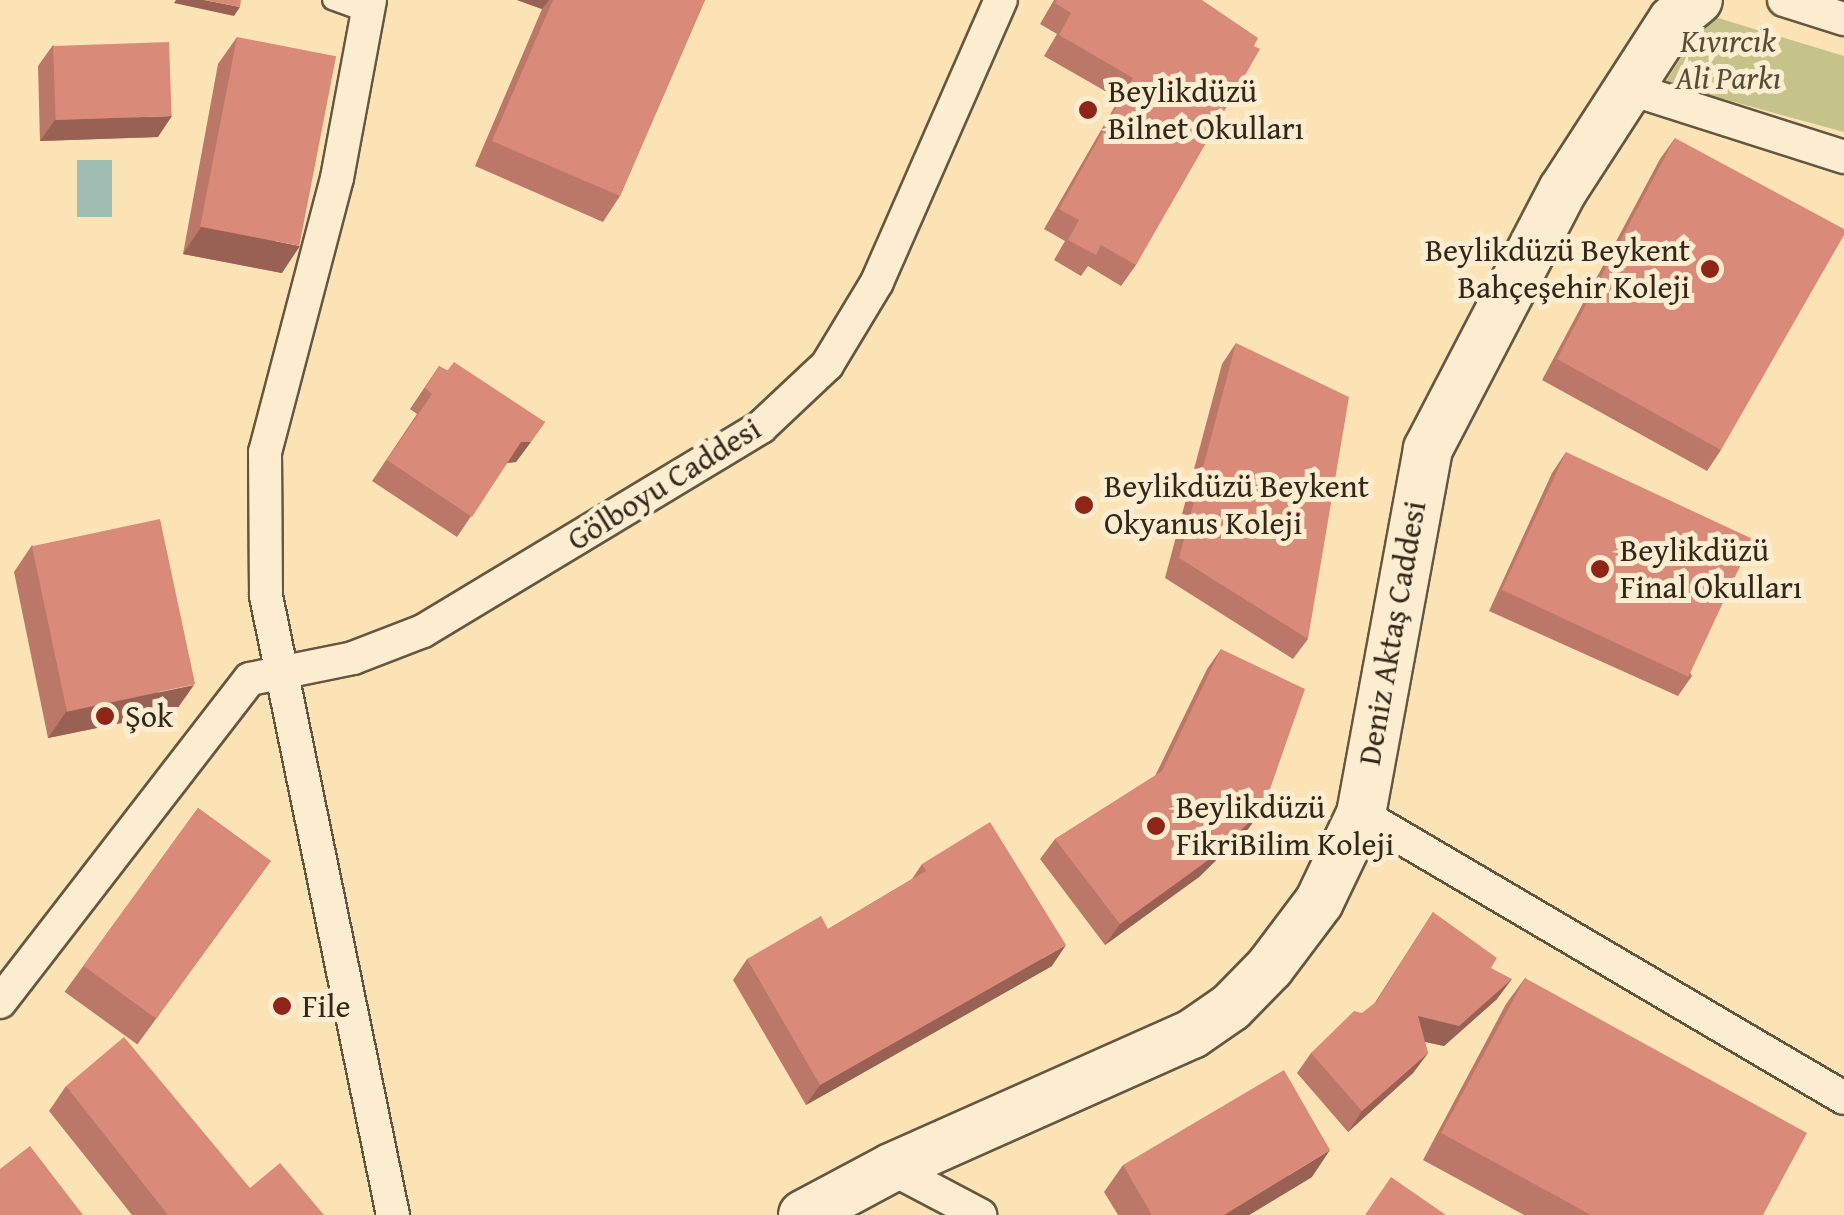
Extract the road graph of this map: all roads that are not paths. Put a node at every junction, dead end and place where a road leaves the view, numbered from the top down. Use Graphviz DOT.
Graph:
graph roads {
  1 [pos="332,0"];
  2 [pos="1001,0"];
  3 [pos="1698,0"];
  4 [pos="1784,0"];
  5 [pos="369,7"];
  6 [pos="1844,18"];
  7 [pos="1628,88"];
  8 [pos="1844,157"];
  9 [pos="283,671"];
  10 [pos="1361,814"];
  11 [pos="0,1002"];
  12 [pos="1844,1098"];
  13 [pos="891,1168"];
  14 [pos="393,1215"];
  15 [pos="803,1215"];
  16 [pos="980,1215"];
  1 -- 5 [label="lane"];
  2 -- 9 [label="street, Gölboyu Caddesi"];
  3 -- 7 [label="street, Deniz Aktaş Caddesi"];
  4 -- 6 [label="street"];
  5 -- 9 [label="street"];
  7 -- 8 [label="street"];
  7 -- 10 [label="street, Deniz Aktaş Caddesi"];
  9 -- 11 [label="street, Gölboyu Caddesi"];
  9 -- 14 [label="street"];
  10 -- 12 [label="street"];
  10 -- 13 [label="street, Deniz Aktaş Caddesi"];
  13 -- 15 [label="street, Deniz Aktaş Caddesi"];
  13 -- 16 [label="street"];
}
